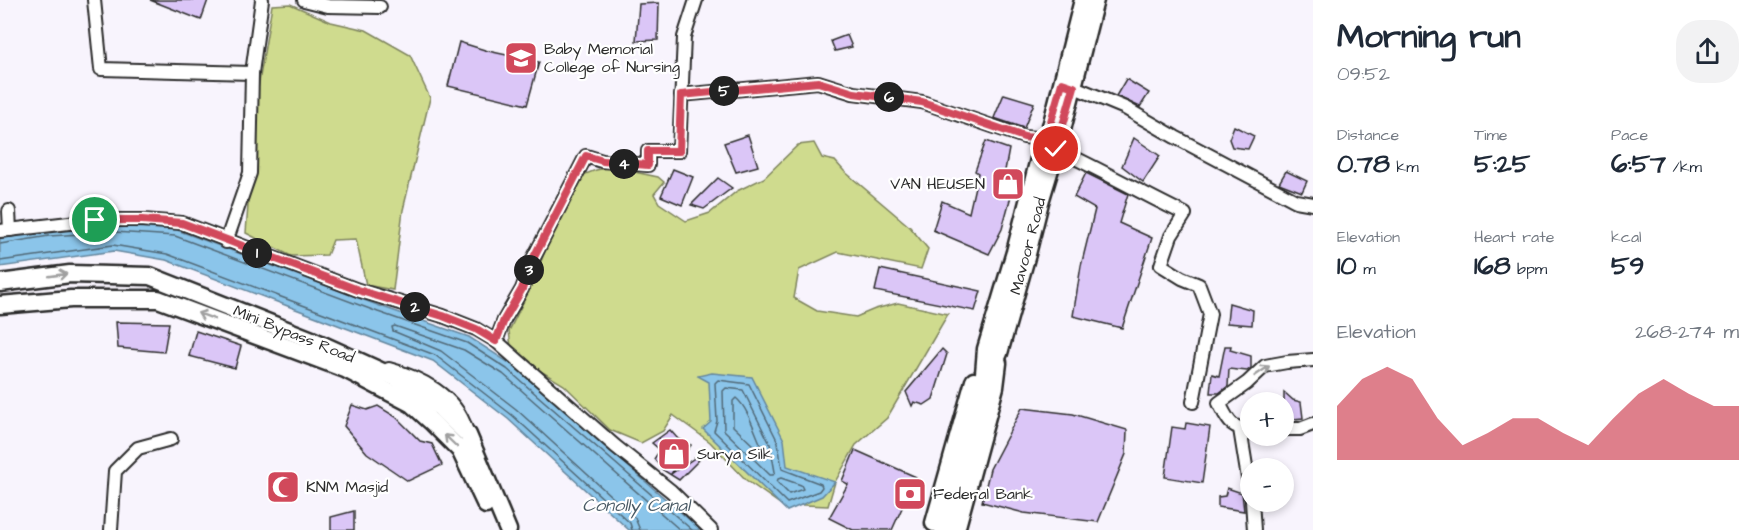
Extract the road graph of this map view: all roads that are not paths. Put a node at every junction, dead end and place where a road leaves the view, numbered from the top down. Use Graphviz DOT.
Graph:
graph roads {
  1 [pos="94,0"];
  2 [pos="262,0"];
  3 [pos="304,0"];
  4 [pos="696,0"];
  5 [pos="1083,0"];
  6 [pos="1095,0"];
  7 [pos="380,7"];
  8 [pos="252,73"];
  9 [pos="1068,85"];
  10 [pos="681,95"];
  11 [pos="1051,144"];
  12 [pos="1313,204"];
  13 [pos="9,211"];
  14 [pos="5,231"];
  15 [pos="226,242"];
  16 [pos="0,283"];
  17 [pos="0,305"];
  18 [pos="496,341"];
  19 [pos="993,351"];
  20 [pos="1313,360"];
  21 [pos="1193,402"];
  22 [pos="1313,424"];
  23 [pos="1240,427"];
  24 [pos="1294,429"];
  25 [pos="171,439"];
  26 [pos="485,490"];
  27 [pos="1252,512"];
  28 [pos="109,529"];
  29 [pos="497,530"];
  30 [pos="508,530"];
  31 [pos="711,530"];
  32 [pos="932,530"];
  33 [pos="943,530"];
  34 [pos="956,530"];
  35 [pos="1254,530"];
  1 -- 8 [label="street"];
  2 -- 8 [label="street"];
  3 -- 7 [label="street"];
  4 -- 10 [label="street"];
  5 -- 9 [label="main road, Mavoor Road"];
  6 -- 9 [label="main road, Mavoor Road"];
  8 -- 15 [label="street"];
  9 -- 11 [label="main road, Mavoor Road"];
  9 -- 12 [label="street"];
  10 -- 11 [label="street"];
  10 -- 18 [label="street"];
  11 -- 19 [label="main road, Mavoor Road"];
  11 -- 21 [label="street"];
  13 -- 14 [label="street"];
  14 -- 15 [label="street"];
  15 -- 18 [label="street"];
  16 -- 26 [label="main road, Mini Bypass Road, one-way"];
  26 -- 17 [label="main road, Mini Bypass Road, one-way"];
  18 -- 31 [label="street"];
  19 -- 32 [label="main road"];
  19 -- 33 [label="main road, Mavoor Road"];
  19 -- 34 [label="main road"];
  23 -- 20 [label="street, one-way"];
  22 -- 24 [label="street"];
  25 -- 28 [label="street"];
  26 -- 29 [label="main road, Mini Bypass Road"];
  26 -- 30 [label="main road, Mini Bypass Road"];
  27 -- 35 [label="street"];
}
